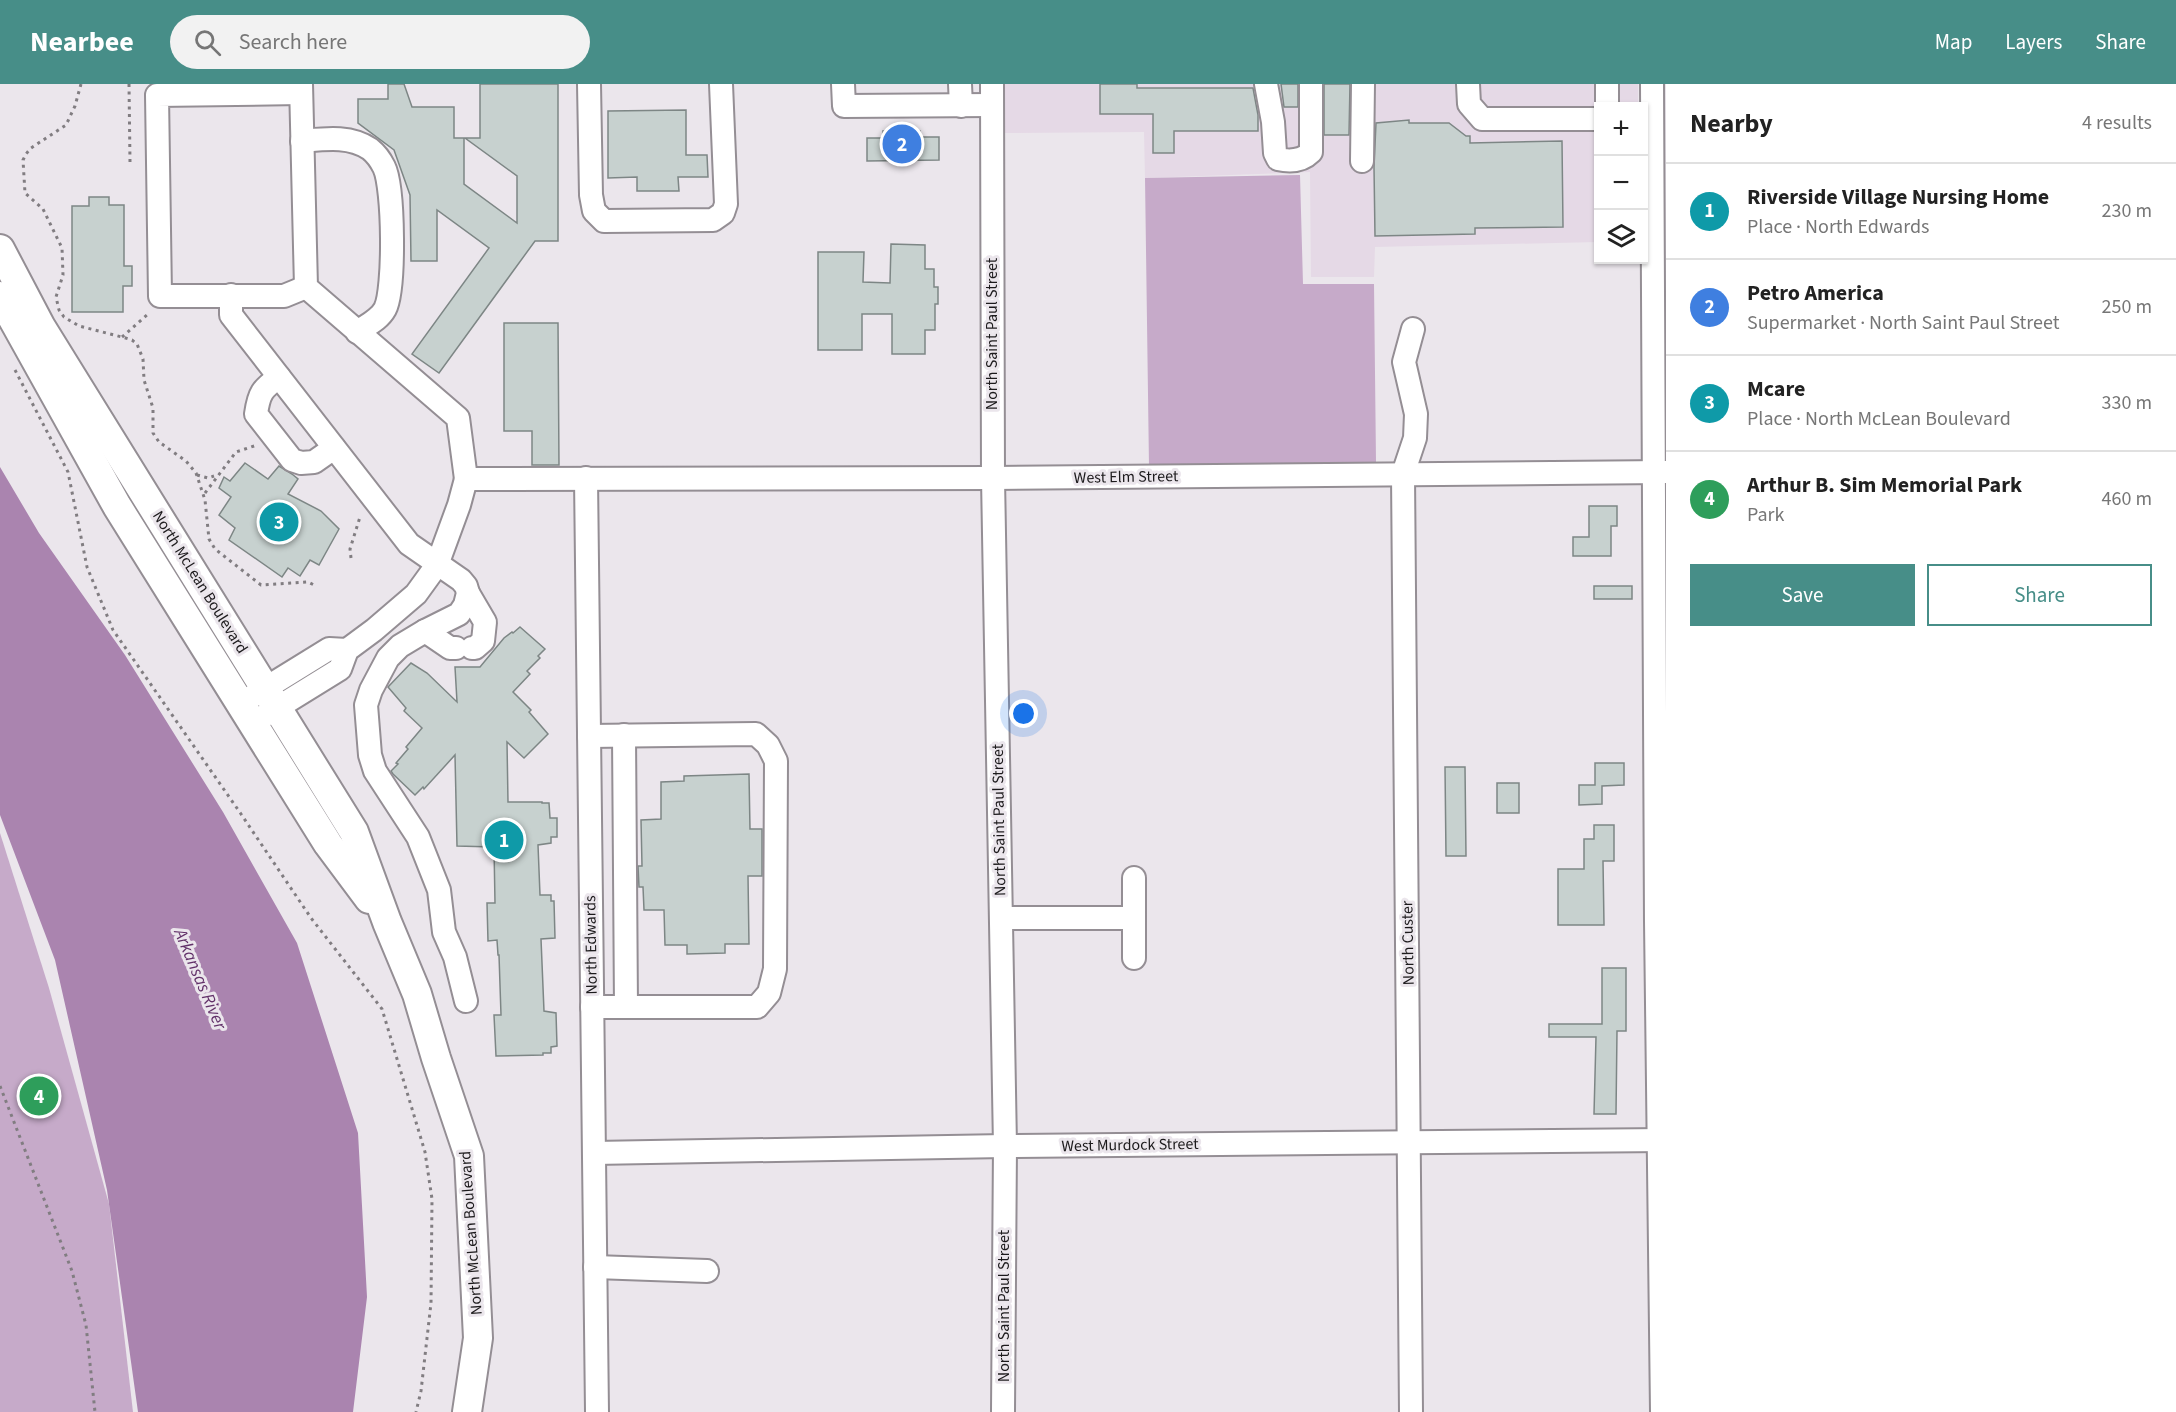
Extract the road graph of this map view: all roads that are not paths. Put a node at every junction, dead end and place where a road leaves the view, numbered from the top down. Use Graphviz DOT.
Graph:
graph roads {
  1 [pos="589,84"];
  2 [pos="721,84"];
  3 [pos="843,84"];
  4 [pos="1266,84"];
  5 [pos="1311,84"];
  6 [pos="1363,84"];
  7 [pos="1468,84"];
  8 [pos="1607,84"];
  9 [pos="1652,84"];
  10 [pos="301,89"];
  11 [pos="961,95"];
  12 [pos="992,95"];
  13 [pos="1607,102"];
  14 [pos="1594,119"];
  15 [pos="1648,119"];
  16 [pos="302,141"];
  17 [pos="1362,161"];
  18 [pos="1659,187"];
  19 [pos="1648,216"];
  20 [pos="0,249"];
  21 [pos="306,287"];
  22 [pos="231,295"];
  23 [pos="0,296"];
  24 [pos="1413,329"];
  25 [pos="357,332"];
  26 [pos="279,377"];
  27 [pos="334,448"];
  28 [pos="1660,472"];
  29 [pos="1403,474"];
  30 [pos="586,478"];
  31 [pos="993,478"];
  32 [pos="466,479"];
  33 [pos="438,565"];
  34 [pos="468,593"];
  35 [pos="425,631"];
  36 [pos="272,698"];
  37 [pos="246,713"];
  38 [pos="624,735"];
  39 [pos="589,736"];
  40 [pos="1134,878"];
  41 [pos="1001,918"];
  42 [pos="1134,918"];
  43 [pos="387,922"];
  44 [pos="1134,958"];
  45 [pos="466,1001"];
  46 [pos="592,1007"];
  47 [pos="626,1007"];
  48 [pos="1662,1140"];
  49 [pos="1410,1142"];
  50 [pos="1005,1146"];
  51 [pos="594,1153"];
  52 [pos="595,1268"];
  53 [pos="707,1271"];
  54 [pos="467,1412"];
  55 [pos="597,1412"];
  56 [pos="1004,1412"];
  57 [pos="1411,1412"];
  58 [pos="1662,1412"];
  1 -- 2 [label="street"];
  3 -- 11 [label="street"];
  4 -- 5 [label="street"];
  6 -- 17 [label="street"];
  7 -- 14 [label="street"];
  8 -- 13 [label="street"];
  9 -- 15 [label="street"];
  10 -- 16 [label="street"];
  10 -- 22 [label="street"];
  11 -- 12 [label="street"];
  12 -- 31 [label="street, North Saint Paul Street"];
  15 -- 18 [label="street"];
  16 -- 21 [label="street"];
  16 -- 25 [label="street"];
  18 -- 19 [label="street"];
  19 -- 28 [label="street"];
  20 -- 36 [label="main road, North McLean Boulevard"];
  21 -- 22 [label="street"];
  21 -- 25 [label="street"];
  22 -- 26 [label="street"];
  23 -- 37 [label="main road, North McLean Boulevard"];
  24 -- 29 [label="street"];
  25 -- 32 [label="street"];
  26 -- 27 [label="street"];
  26 -- 27 [label="street"];
  27 -- 33 [label="street"];
  28 -- 29 [label="street, West Elm Street"];
  28 -- 48 [label="street"];
  29 -- 31 [label="street, West Elm Street"];
  29 -- 49 [label="street, North Custer"];
  30 -- 31 [label="street, West Elm Street"];
  30 -- 32 [label="street, West Elm Street"];
  30 -- 39 [label="street, North Edwards"];
  31 -- 41 [label="street, North Saint Paul Street"];
  32 -- 33 [label="street"];
  33 -- 34 [label="street"];
  33 -- 36 [label="street"];
  34 -- 35 [label="street"];
  34 -- 35 [label="street"];
  35 -- 45 [label="street"];
  36 -- 37 [label="street"];
  36 -- 43 [label="main road, North McLean Boulevard"];
  37 -- 43 [label="main road, North McLean Boulevard"];
  38 -- 39 [label="street"];
  38 -- 47 [label="street"];
  38 -- 47 [label="street"];
  39 -- 46 [label="street, North Edwards"];
  40 -- 42 [label="street"];
  41 -- 42 [label="street"];
  41 -- 50 [label="street, North Saint Paul Street"];
  42 -- 44 [label="street"];
  43 -- 54 [label="main road, North McLean Boulevard"];
  46 -- 47 [label="street"];
  46 -- 51 [label="street, North Edwards"];
  48 -- 49 [label="street, West Murdock Street"];
  48 -- 58 [label="street"];
  49 -- 50 [label="street, West Murdock Street"];
  49 -- 57 [label="street, North Custer"];
  50 -- 51 [label="street, West Murdock Street"];
  50 -- 56 [label="street, North Saint Paul Street"];
  51 -- 52 [label="street, North Edwards"];
  52 -- 53 [label="street"];
  52 -- 55 [label="street, North Edwards"];
}
